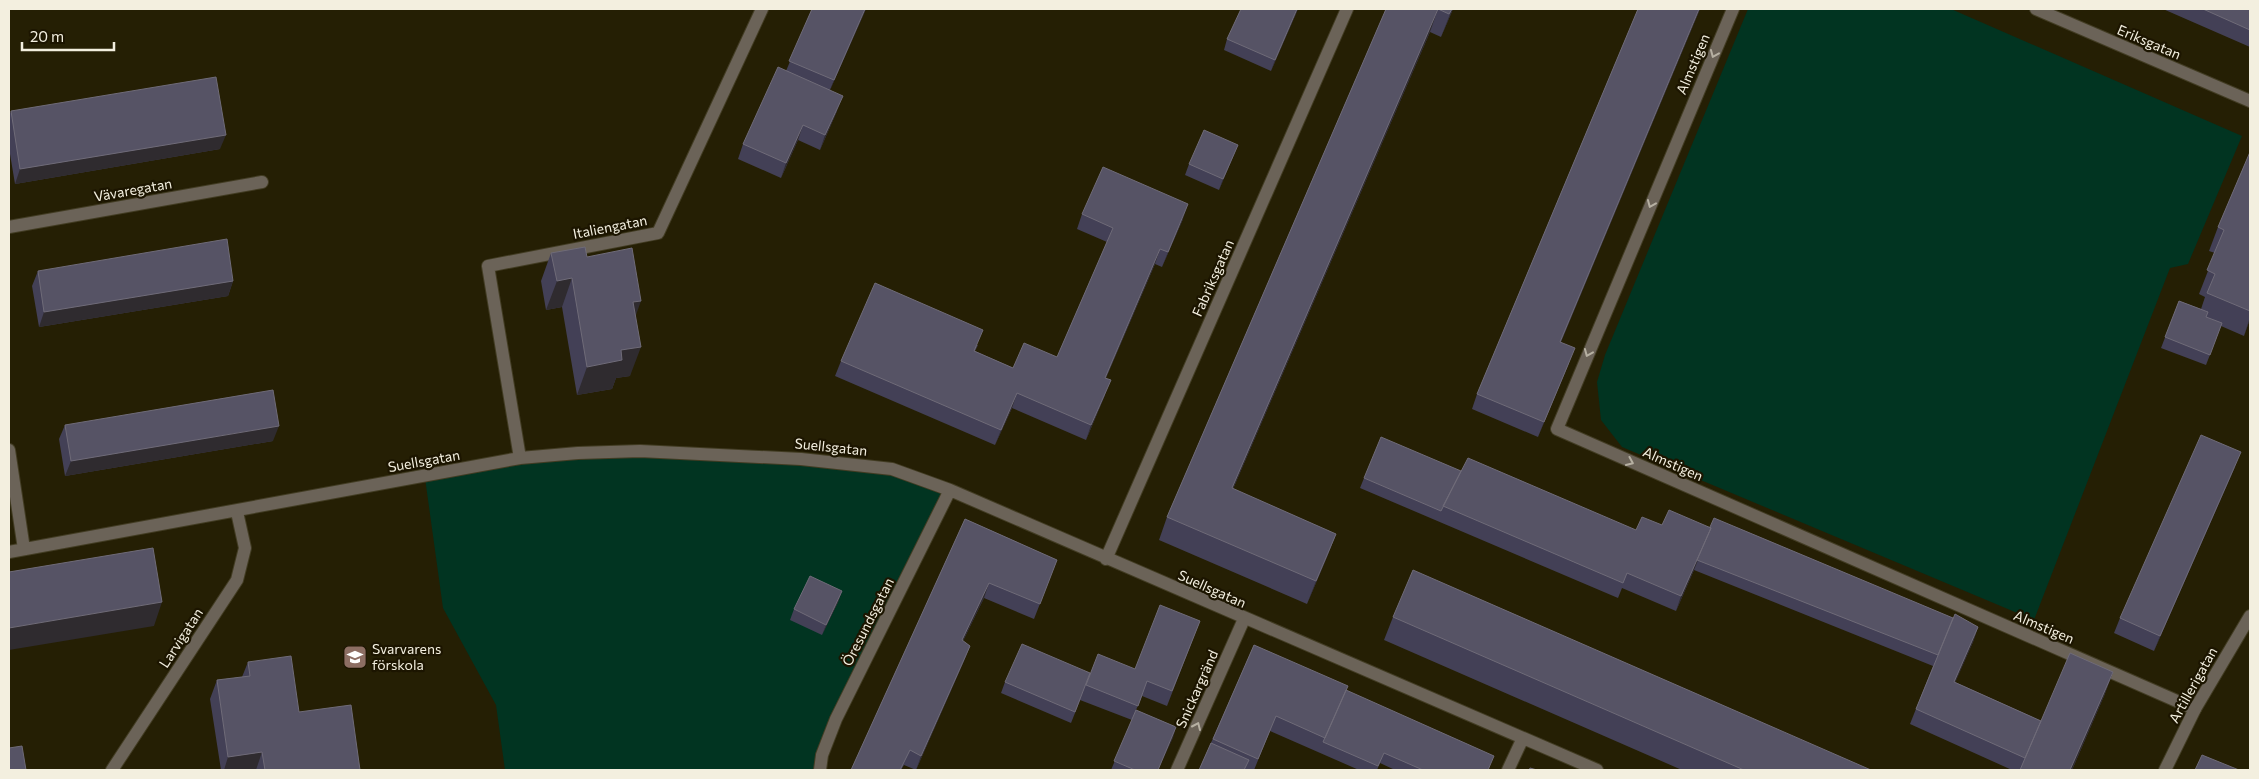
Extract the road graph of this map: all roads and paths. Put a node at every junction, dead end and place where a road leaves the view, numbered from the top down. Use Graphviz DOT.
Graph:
graph roads {
  1 [pos="762,9"];
  2 [pos="1347,9"];
  3 [pos="1733,9"];
  4 [pos="2036,9"];
  5 [pos="2250,101"];
  6 [pos="262,182"];
  7 [pos="9,227"];
  8 [pos="9,450"];
  9 [pos="520,458"];
  10 [pos="950,490"];
  11 [pos="237,512"];
  12 [pos="24,549"];
  13 [pos="9,552"];
  14 [pos="1106,559"];
  15 [pos="2250,616"];
  16 [pos="1244,619"];
  17 [pos="2195,709"];
  18 [pos="1522,740"];
  19 [pos="112,770"];
  20 [pos="820,770"];
  21 [pos="1177,770"];
  22 [pos="1508,770"];
  23 [pos="1597,770"];
  24 [pos="2165,770"];
  1 -- 9 [label="street, Italiengatan"];
  2 -- 14 [label="street, Fabriksgatan"];
  3 -- 17 [label="street, Almstigen, one-way"];
  4 -- 5 [label="street, Eriksgatan"];
  6 -- 7 [label="street, Vävaregatan"];
  8 -- 12 [label="street"];
  9 -- 10 [label="street, Suellsgatan"];
  9 -- 11 [label="street, Suellsgatan"];
  10 -- 14 [label="street, Suellsgatan"];
  10 -- 20 [label="street, Öresundsgatan"];
  11 -- 12 [label="street, Suellsgatan"];
  11 -- 19 [label="street, Larvigatan"];
  12 -- 13 [label="street, Suellsgatan"];
  14 -- 16 [label="street, Suellsgatan"];
  15 -- 17 [label="street, Artillerigatan"];
  16 -- 18 [label="street, Suellsgatan"];
  21 -- 16 [label="street, Snickargränd, one-way"];
  17 -- 24 [label="street, Artillerigatan"];
  18 -- 22 [label="street"];
  18 -- 23 [label="street, Suellsgatan"];
}
